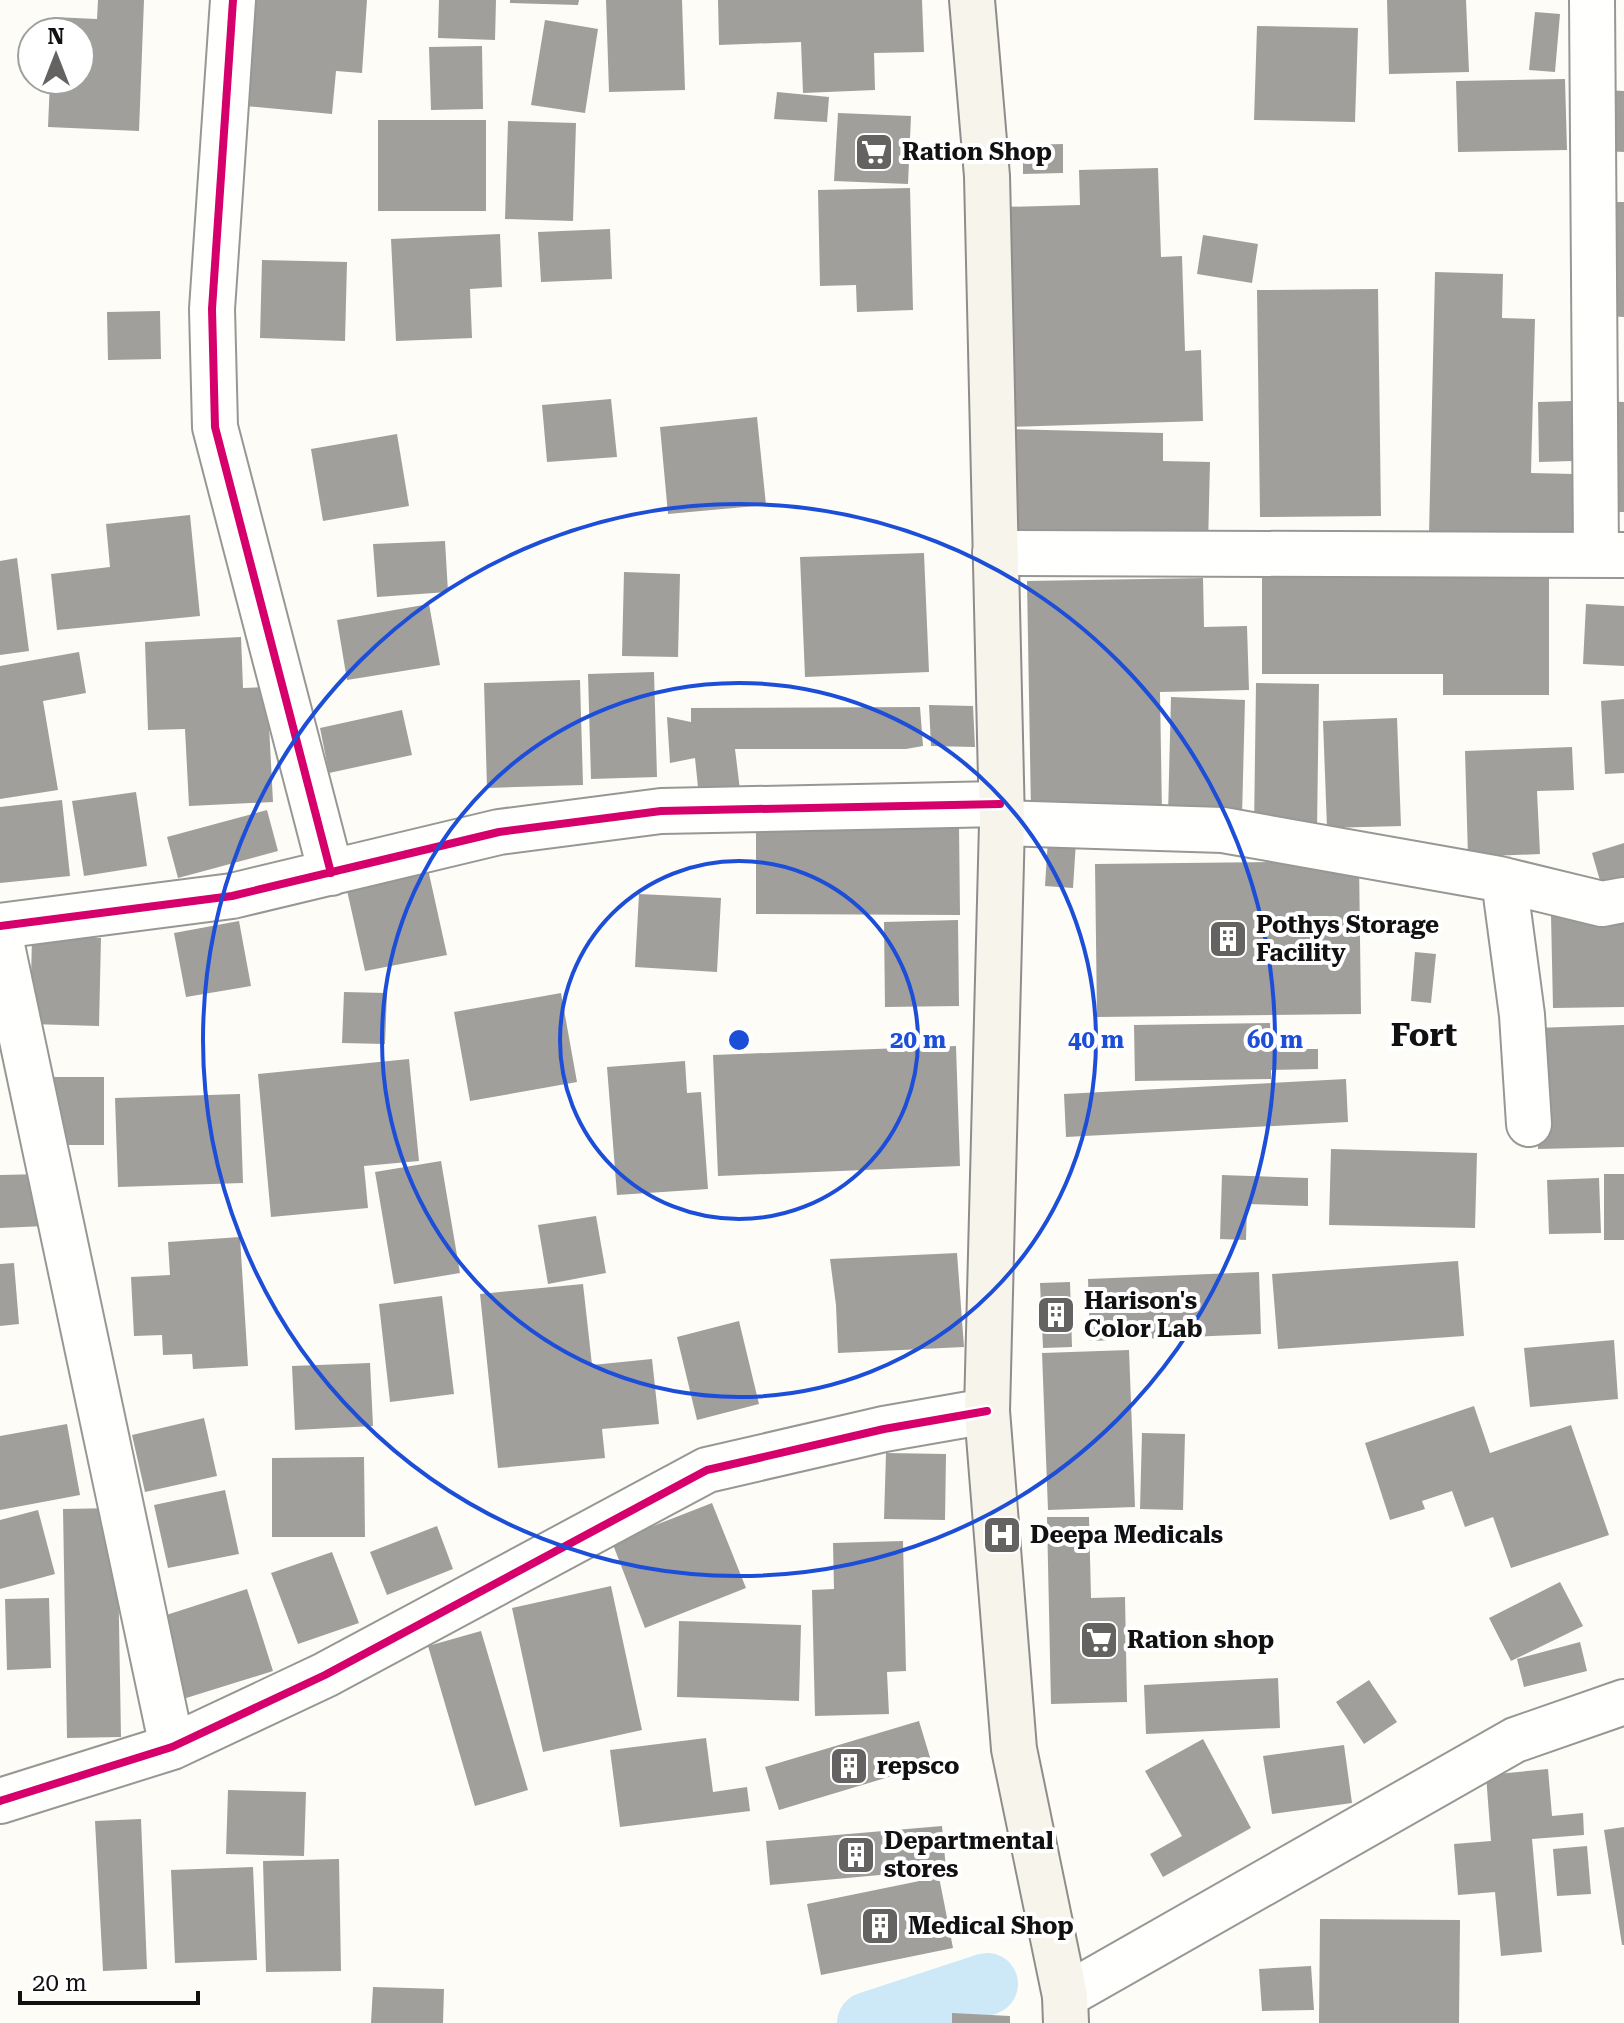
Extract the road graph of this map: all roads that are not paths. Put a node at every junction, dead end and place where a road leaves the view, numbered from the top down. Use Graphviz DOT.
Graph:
graph roads {
  1 [pos="233,0"];
  2 [pos="972,0"];
  3 [pos="1592,0"];
  4 [pos="995,553"];
  5 [pos="1610,555"];
  6 [pos="1001,814"];
  7 [pos="331,873"];
  8 [pos="1504,880"];
  9 [pos="1624,900"];
  10 [pos="0,926"];
  11 [pos="0,936"];
  12 [pos="1529,1124"];
  13 [pos="987,1411"];
  14 [pos="1624,1702"];
  15 [pos="172,1747"];
  16 [pos="0,1801"];
  17 [pos="1066,2010"];
  1 -- 7 [label="street"];
  2 -- 4 [label="main road"];
  3 -- 5 [label="street"];
  4 -- 5 [label="street"];
  4 -- 6 [label="main road"];
  6 -- 7 [label="street"];
  6 -- 8 [label="street"];
  6 -- 13 [label="main road"];
  7 -- 10 [label="street"];
  8 -- 9 [label="street"];
  8 -- 12 [label="street"];
  11 -- 15 [label="street"];
  13 -- 15 [label="street"];
  13 -- 17 [label="main road"];
  14 -- 17 [label="street"];
  15 -- 16 [label="street"];
}
